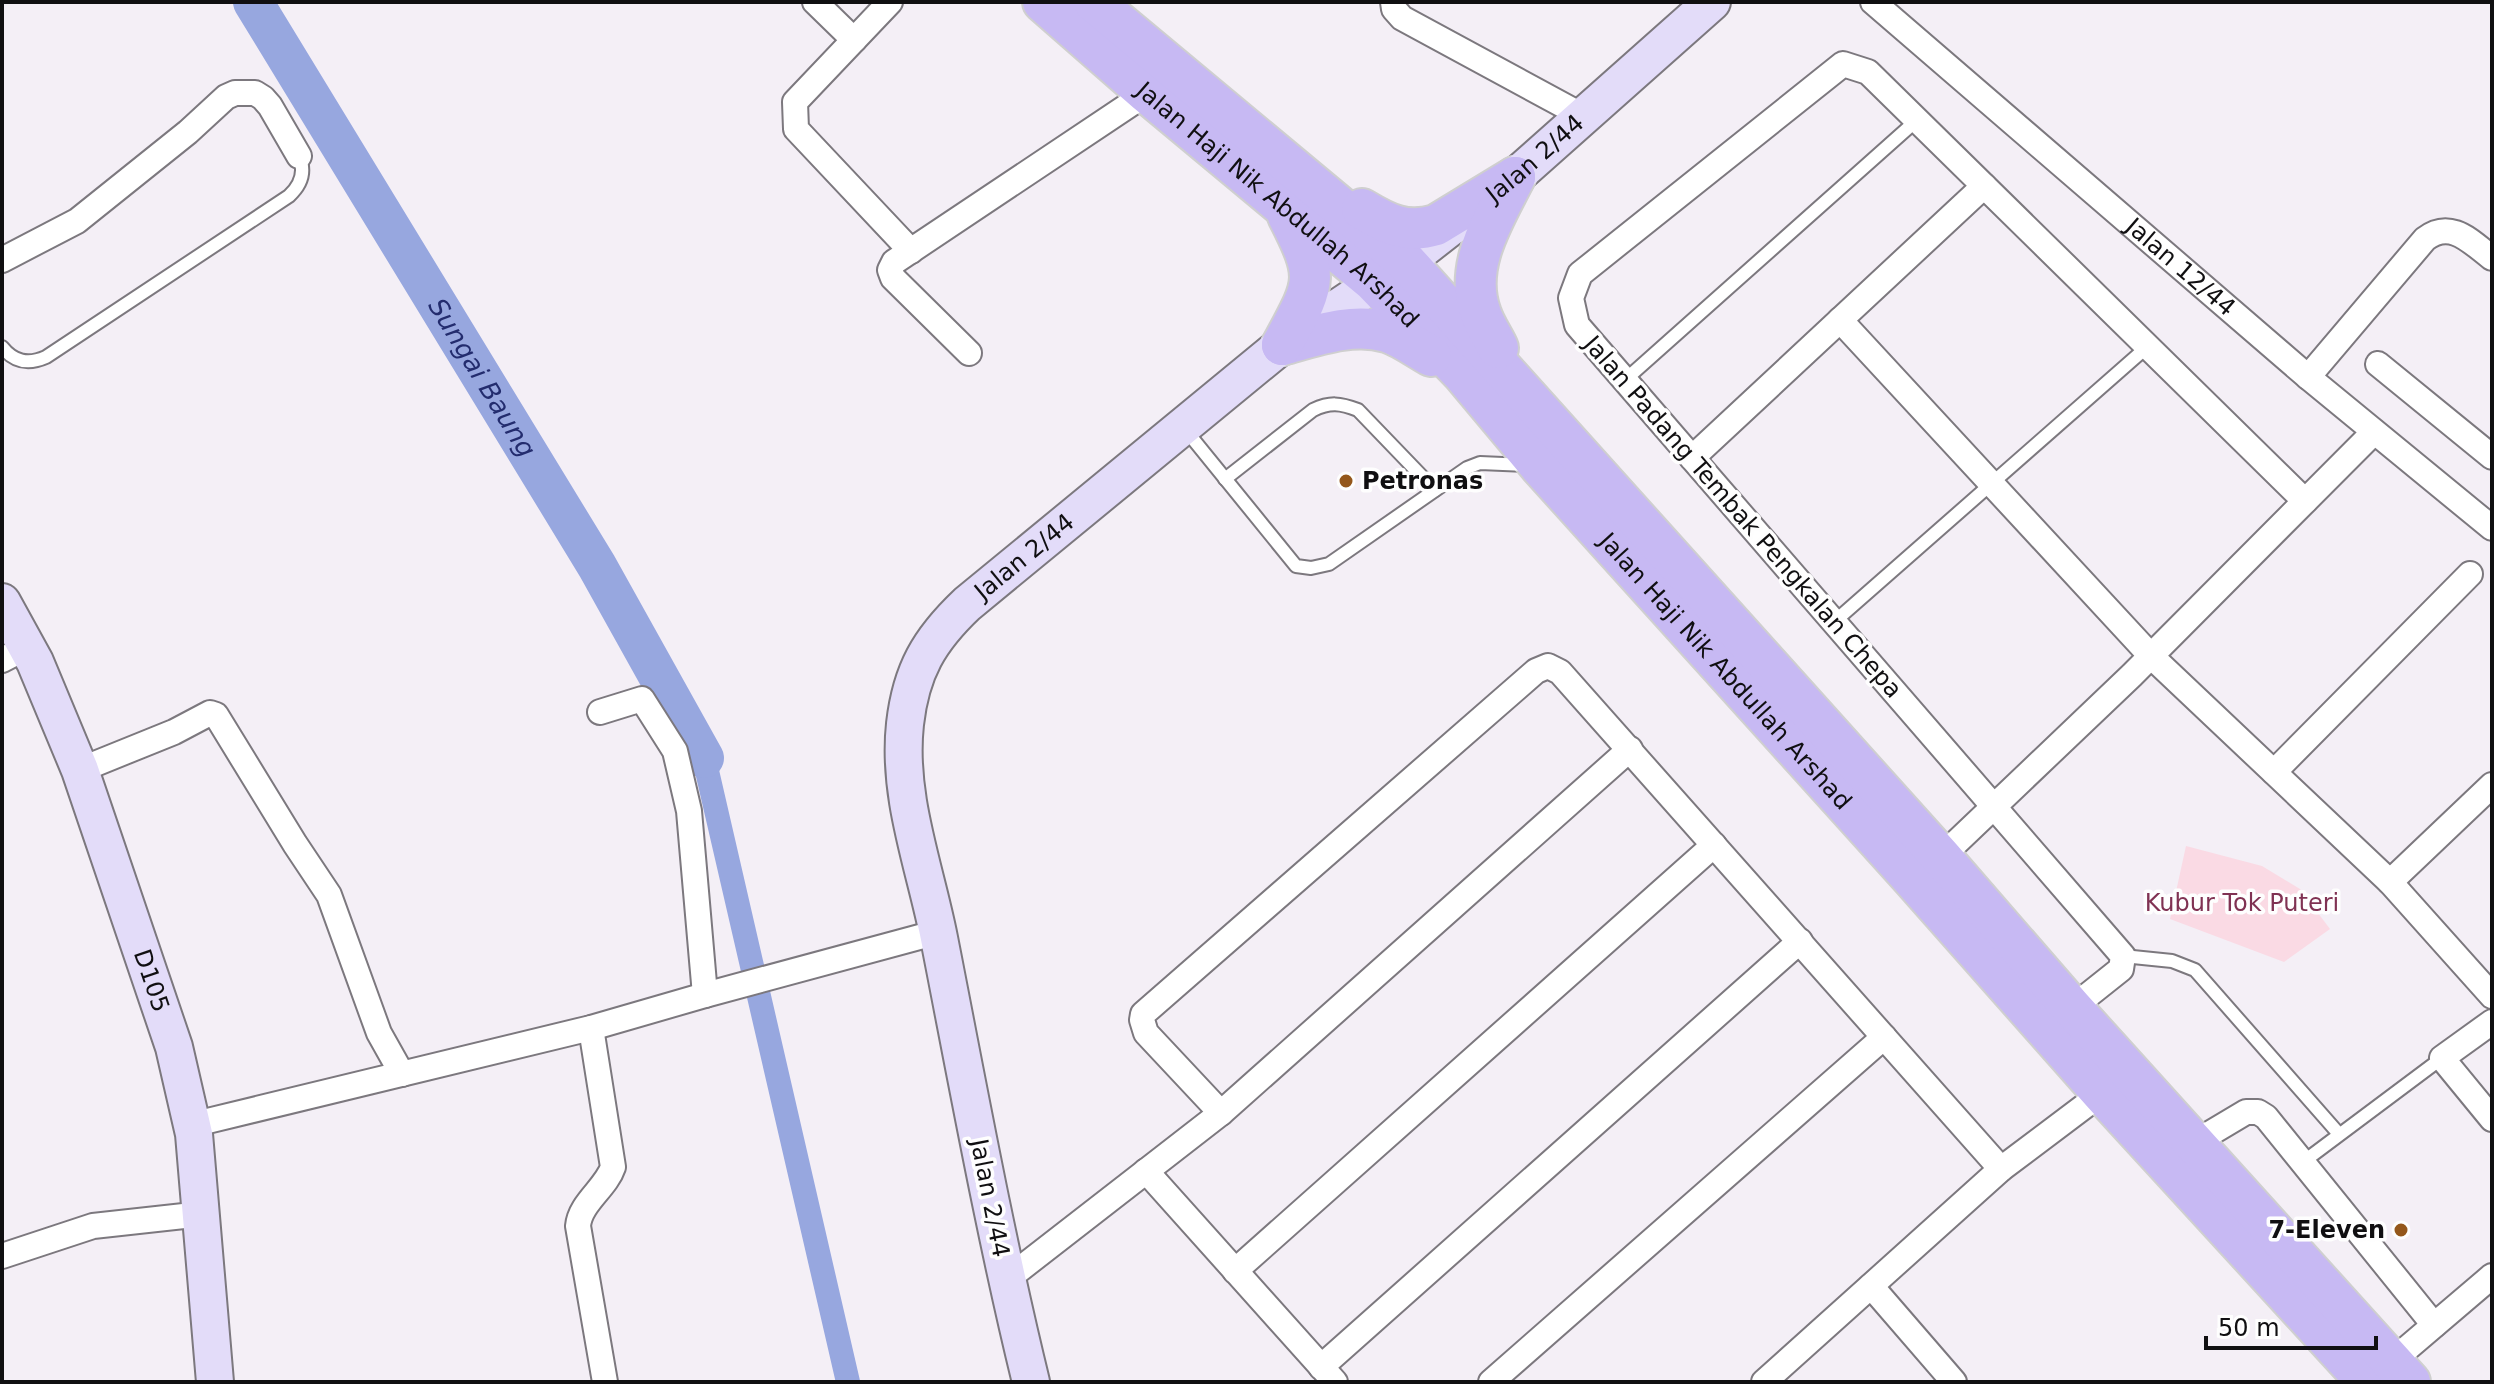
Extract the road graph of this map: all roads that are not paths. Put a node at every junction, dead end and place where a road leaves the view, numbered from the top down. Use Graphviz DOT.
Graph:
graph roads {
  1 [pos="815,2"];
  2 [pos="890,2"];
  3 [pos="1043,2"];
  4 [pos="1094,2"];
  5 [pos="1393,2"];
  6 [pos="1712,2"];
  7 [pos="1873,2"];
  8 [pos="854,40"];
  9 [pos="1147,93"];
  10 [pos="1583,116"];
  11 [pos="1917,120"];
  12 [pos="299,156"];
  13 [pos="1515,177"];
  14 [pos="1984,186"];
  15 [pos="1293,191"];
  16 [pos="911,251"];
  17 [pos="2492,258"];
  18 [pos="2,260"];
  19 [pos="1390,272"];
  20 [pos="1840,320"];
  21 [pos="1282,345"];
  22 [pos="2,347"];
  23 [pos="2147,347"];
  24 [pos="969,353"];
  25 [pos="2378,364"];
  26 [pos="1462,373"];
  27 [pos="2308,377"];
  28 [pos="1625,380"];
  29 [pos="1517,385"];
  30 [pos="1183,426"];
  31 [pos="2374,432"];
  32 [pos="2492,457"];
  33 [pos="1692,458"];
  34 [pos="1539,465"];
  35 [pos="1225,479"];
  36 [pos="1992,483"];
  37 [pos="1435,490"];
  38 [pos="2305,501"];
  39 [pos="2492,528"];
  40 [pos="2470,574"];
  41 [pos="2,602"];
  42 [pos="1834,622"];
  43 [pos="15,654"];
  44 [pos="2151,656"];
  45 [pos="600,712"];
  46 [pos="1630,749"];
  47 [pos="80,770"];
  48 [pos="2274,772"];
  49 [pos="2492,785"];
  50 [pos="1994,806"];
  51 [pos="1714,845"];
  52 [pos="1941,857"];
  53 [pos="2390,882"];
  54 [pos="938,932"];
  55 [pos="1800,941"];
  56 [pos="2123,956"];
  57 [pos="705,995"];
  58 [pos="2492,996"];
  59 [pos="2072,1008"];
  60 [pos="2492,1022"];
  61 [pos="591,1028"];
  62 [pos="1884,1037"];
  63 [pos="2442,1058"];
  64 [pos="402,1074"];
  65 [pos="2102,1093"];
  66 [pos="1221,1113"];
  67 [pos="2492,1119"];
  68 [pos="191,1125"];
  69 [pos="2339,1134"];
  70 [pos="2194,1143"];
  71 [pos="2303,1162"];
  72 [pos="2001,1169"];
  73 [pos="1146,1171"];
  74 [pos="202,1214"];
  75 [pos="2,1256"];
  76 [pos="1235,1271"];
  77 [pos="2492,1276"];
  78 [pos="1006,1280"];
  79 [pos="1871,1286"];
  80 [pos="2434,1325"];
  81 [pos="1328,1374"];
  82 [pos="2389,1375"];
  83 [pos="215,1382"];
  84 [pos="605,1382"];
  85 [pos="1031,1382"];
  86 [pos="1491,1382"];
  87 [pos="1764,1382"];
  88 [pos="1954,1382"];
  1 -- 8 [label="street"];
  2 -- 8 [label="street"];
  3 -- 9 [label="main road, Jalan Haji Nik Abdullah Arshad"];
  4 -- 15 [label="main road, Jalan Haji Nik Abdullah Arshad"];
  5 -- 10 [label="street"];
  6 -- 10 [label="street, Jalan 2/44"];
  7 -- 27 [label="street, Jalan 12/44"];
  8 -- 16 [label="street"];
  9 -- 15 [label="main road, Jalan Haji Nik Abdullah Arshad"];
  9 -- 16 [label="street"];
  10 -- 13 [label="street, Jalan 2/44"];
  11 -- 14 [label="street, Jalan Padang Tembak Pengkalan Chepa"];
  11 -- 28 [label="lane"];
  11 -- 28 [label="street, Jalan Padang Tembak Pengkalan Chepa"];
  12 -- 18 [label="street"];
  12 -- 22 [label="lane"];
  13 -- 15 [label="main road"];
  13 -- 19 [label="street, Jalan 2/44"];
  13 -- 29 [label="main road"];
  14 -- 20 [label="street"];
  14 -- 23 [label="street, Jalan Padang Tembak Pengkalan Chepa"];
  15 -- 19 [label="main road, Jalan Haji Nik Abdullah Arshad"];
  15 -- 21 [label="main road"];
  16 -- 24 [label="street"];
  17 -- 27 [label="street"];
  19 -- 21 [label="street, Jalan 2/44"];
  19 -- 26 [label="main road, Jalan Haji Nik Abdullah Arshad"];
  19 -- 29 [label="main road, Jalan Haji Nik Abdullah Arshad"];
  20 -- 33 [label="street"];
  20 -- 36 [label="street"];
  21 -- 26 [label="main road"];
  21 -- 30 [label="street, Jalan 2/44"];
  23 -- 36 [label="lane"];
  23 -- 38 [label="street, Jalan Padang Tembak Pengkalan Chepa"];
  25 -- 32 [label="street"];
  26 -- 34 [label="main road, Jalan Haji Nik Abdullah Arshad"];
  27 -- 31 [label="street, Jalan 12/44"];
  28 -- 33 [label="street, Jalan Padang Tembak Pengkalan Chepa"];
  29 -- 52 [label="main road, Jalan Haji Nik Abdullah Arshad"];
  30 -- 35 [label="lane"];
  30 -- 54 [label="street, Jalan 2/44"];
  31 -- 38 [label="street"];
  31 -- 39 [label="street, Jalan 12/44"];
  33 -- 42 [label="street, Jalan Padang Tembak Pengkalan Chepa"];
  34 -- 37 [label="lane"];
  34 -- 65 [label="main road, Jalan Haji Nik Abdullah Arshad"];
  35 -- 37 [label="lane"];
  35 -- 37 [label="lane"];
  36 -- 42 [label="lane"];
  36 -- 44 [label="street"];
  38 -- 44 [label="street"];
  40 -- 48 [label="street"];
  41 -- 43 [label="street, D105"];
  42 -- 50 [label="street, Jalan Padang Tembak Pengkalan Chepa"];
  43 -- 47 [label="street, D105"];
  44 -- 48 [label="street"];
  44 -- 50 [label="street"];
  45 -- 57 [label="street"];
  46 -- 51 [label="street"];
  46 -- 66 [label="street"];
  46 -- 66 [label="street"];
  47 -- 64 [label="street"];
  47 -- 68 [label="street, D105"];
  48 -- 53 [label="street"];
  49 -- 53 [label="street"];
  50 -- 52 [label="street"];
  50 -- 56 [label="street, Jalan Padang Tembak Pengkalan Chepa"];
  51 -- 55 [label="street"];
  51 -- 76 [label="street"];
  52 -- 59 [label="main road, Jalan Haji Nik Abdullah Arshad"];
  53 -- 58 [label="street"];
  54 -- 57 [label="street"];
  54 -- 78 [label="street, Jalan 2/44"];
  55 -- 62 [label="street"];
  55 -- 81 [label="street"];
  56 -- 59 [label="street"];
  56 -- 69 [label="lane"];
  57 -- 61 [label="street"];
  59 -- 70 [label="main road, Jalan Haji Nik Abdullah Arshad"];
  60 -- 63 [label="street"];
  61 -- 64 [label="street"];
  61 -- 84 [label="street"];
  62 -- 72 [label="street"];
  62 -- 86 [label="street"];
  63 -- 67 [label="street"];
  63 -- 69 [label="lane"];
  64 -- 68 [label="street"];
  65 -- 72 [label="street"];
  65 -- 82 [label="main road, Jalan Haji Nik Abdullah Arshad"];
  66 -- 73 [label="street"];
  68 -- 74 [label="street, D105"];
  69 -- 71 [label="lane"];
  70 -- 71 [label="street"];
  70 -- 82 [label="main road, Jalan Haji Nik Abdullah Arshad"];
  71 -- 80 [label="street"];
  72 -- 79 [label="street"];
  73 -- 76 [label="street"];
  73 -- 78 [label="street"];
  74 -- 75 [label="street"];
  74 -- 83 [label="street, D105"];
  76 -- 81 [label="street"];
  77 -- 80 [label="street"];
  78 -- 85 [label="street, Jalan 2/44"];
  79 -- 87 [label="street"];
  79 -- 88 [label="street"];
  80 -- 82 [label="street"];
}
